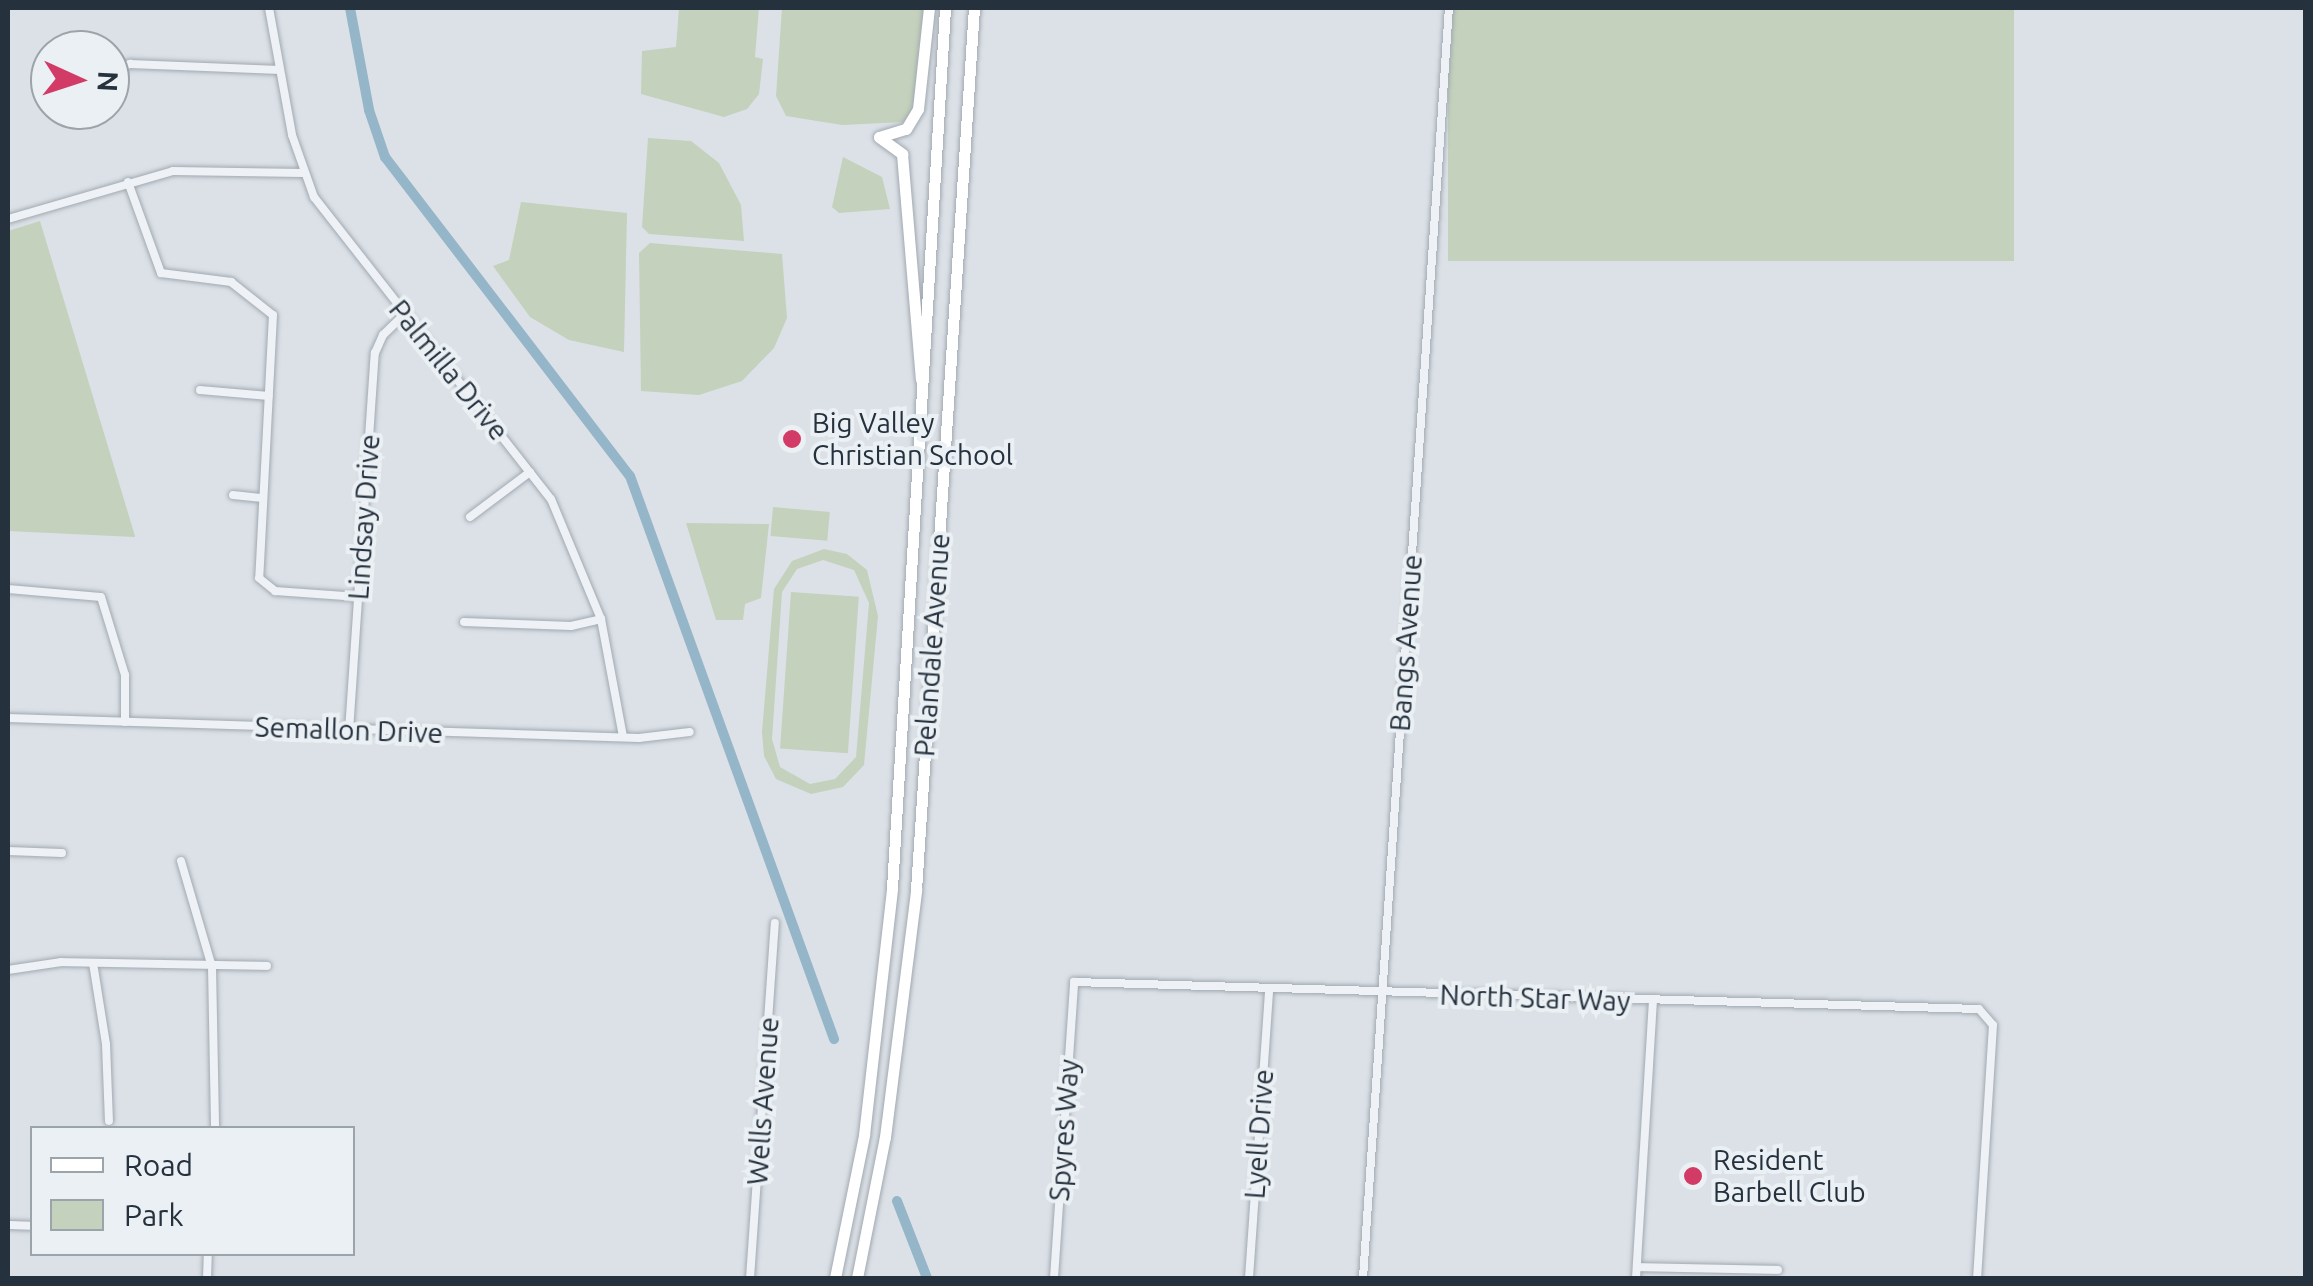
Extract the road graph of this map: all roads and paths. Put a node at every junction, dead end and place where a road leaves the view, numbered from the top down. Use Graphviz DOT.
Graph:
graph roads {
  1 [pos="269,8"];
  2 [pos="930,8"];
  3 [pos="945,8"];
  4 [pos="974,8"];
  5 [pos="1449,8"];
  6 [pos="130,64"];
  7 [pos="280,70"];
  8 [pos="303,173"];
  9 [pos="128,182"];
  10 [pos="8,219"];
  11 [pos="404,315"];
  12 [pos="200,390"];
  13 [pos="924,395"];
  14 [pos="269,396"];
  15 [pos="530,472"];
  16 [pos="233,495"];
  17 [pos="263,498"];
  18 [pos="470,517"];
  19 [pos="8,589"];
  20 [pos="359,597"];
  21 [pos="601,618"];
  22 [pos="464,622"];
  23 [pos="8,718"];
  24 [pos="124,722"];
  25 [pos="350,731"];
  26 [pos="690,732"];
  27 [pos="622,736"];
  28 [pos="8,851"];
  29 [pos="62,853"];
  30 [pos="181,861"];
  31 [pos="776,923"];
  32 [pos="92,963"];
  33 [pos="267,966"];
  34 [pos="212,968"];
  35 [pos="8,970"];
  36 [pos="1074,982"];
  37 [pos="1269,989"];
  38 [pos="1382,993"];
  39 [pos="1653,1002"];
  40 [pos="108,1121"];
  41 [pos="216,1126"];
  42 [pos="1637,1267"];
  43 [pos="1778,1270"];
  44 [pos="750,1278"];
  45 [pos="835,1278"];
  46 [pos="857,1278"];
  47 [pos="1054,1278"];
  48 [pos="1249,1278"];
  49 [pos="1363,1278"];
  50 [pos="1636,1278"];
  51 [pos="1978,1278"];
  1 -- 7 [label="street, Palmilla Drive"];
  2 -- 13 [label="main road"];
  3 -- 13 [label="main road, Pelandale Avenue"];
  4 -- 46 [label="main road, Pelandale Avenue"];
  5 -- 38 [label="street, Bangs Avenue"];
  6 -- 7 [label="street"];
  7 -- 8 [label="street, Palmilla Drive"];
  8 -- 9 [label="street"];
  8 -- 11 [label="street, Palmilla Drive"];
  9 -- 10 [label="street"];
  9 -- 14 [label="street"];
  11 -- 15 [label="street, Palmilla Drive"];
  11 -- 20 [label="street, Lindsay Drive"];
  12 -- 14 [label="street"];
  13 -- 45 [label="main road, Pelandale Avenue"];
  14 -- 17 [label="street"];
  15 -- 18 [label="street"];
  15 -- 21 [label="street, Palmilla Drive"];
  16 -- 17 [label="street"];
  17 -- 20 [label="street"];
  19 -- 24 [label="street"];
  20 -- 25 [label="street, Lindsay Drive"];
  21 -- 22 [label="street"];
  21 -- 27 [label="street, Palmilla Drive"];
  23 -- 24 [label="street, Semallon Drive"];
  24 -- 25 [label="street, Semallon Drive"];
  25 -- 27 [label="street, Semallon Drive"];
  26 -- 27 [label="street, Semallon Drive"];
  28 -- 29 [label="street"];
  30 -- 34 [label="street"];
  31 -- 44 [label="street, Wells Avenue"];
  32 -- 34 [label="street"];
  32 -- 35 [label="street"];
  32 -- 40 [label="street"];
  33 -- 34 [label="street"];
  34 -- 41 [label="street"];
  36 -- 37 [label="street, North Star Way"];
  36 -- 47 [label="street, Spyres Way"];
  37 -- 38 [label="street, North Star Way"];
  37 -- 48 [label="street, Lyell Drive"];
  38 -- 39 [label="street, North Star Way"];
  38 -- 49 [label="street, Bangs Avenue"];
  39 -- 42 [label="street"];
  39 -- 51 [label="street, North Star Way"];
  42 -- 43 [label="street"];
  42 -- 50 [label="street"];
}
